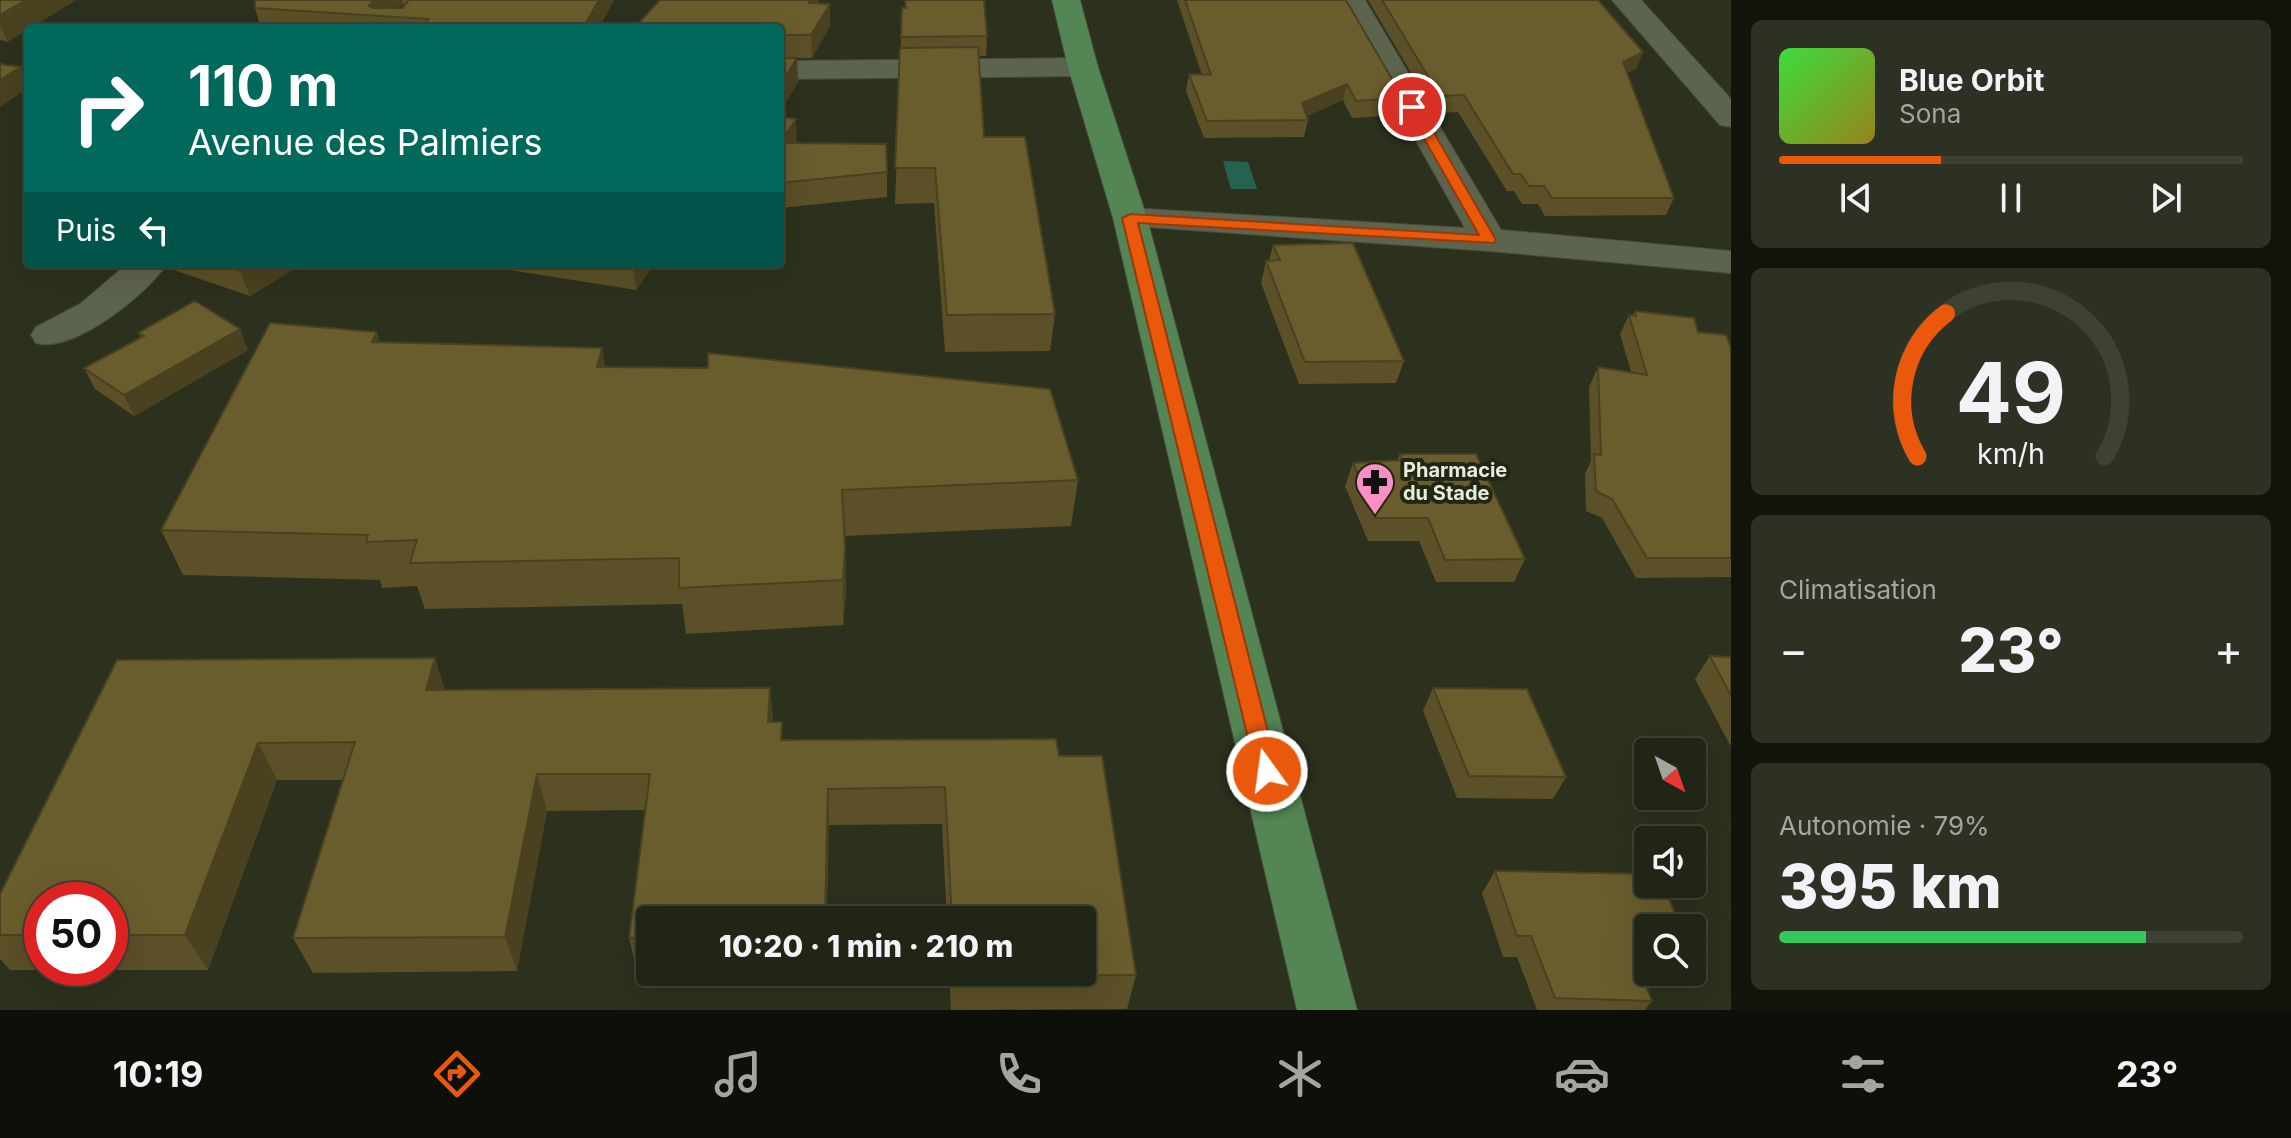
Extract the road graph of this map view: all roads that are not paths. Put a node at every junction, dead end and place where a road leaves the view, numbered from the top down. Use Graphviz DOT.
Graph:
graph roads {
  1 [pos="1066,0"];
  2 [pos="1351,0"];
  3 [pos="1626,0"];
  4 [pos="1083,67"];
  5 [pos="784,70"];
  6 [pos="1731,118"];
  7 [pos="1130,218"];
  8 [pos="1489,240"];
  9 [pos="1731,262"];
  10 [pos="144,268"];
  11 [pos="50,335"];
  12 [pos="1327,1010"];
  1 -- 4 [label="main road"];
  2 -- 8 [label="street"];
  3 -- 6 [label="street"];
  4 -- 5 [label="street"];
  4 -- 7 [label="main road"];
  7 -- 8 [label="street"];
  7 -- 12 [label="main road"];
  8 -- 9 [label="street"];
  10 -- 11 [label="street"];
}
